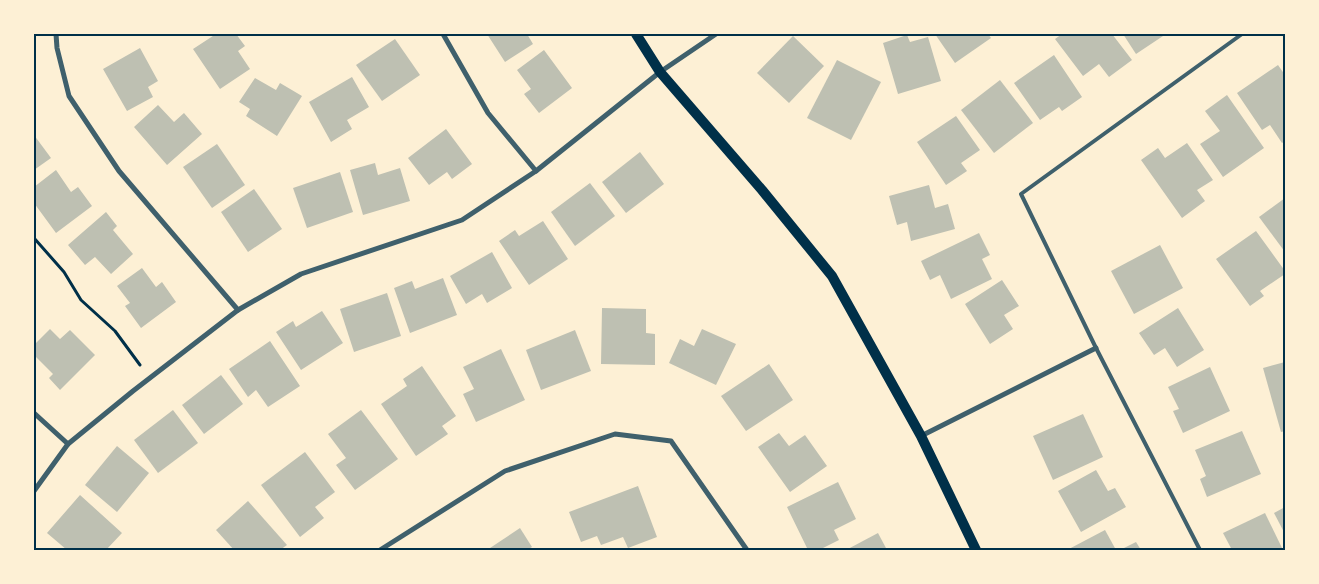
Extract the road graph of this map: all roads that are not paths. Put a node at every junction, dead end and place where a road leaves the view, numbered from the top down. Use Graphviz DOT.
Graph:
graph roads {
  1 [pos="56,34"];
  2 [pos="443,34"];
  3 [pos="636,34"];
  4 [pos="716,34"];
  5 [pos="1242,34"];
  6 [pos="660,72"];
  7 [pos="536,171"];
  8 [pos="238,310"];
  9 [pos="1096,348"];
  10 [pos="34,414"];
  11 [pos="921,436"];
  12 [pos="68,444"];
  13 [pos="34,491"];
  14 [pos="380,550"];
  15 [pos="748,550"];
  16 [pos="976,550"];
  17 [pos="1200,550"];
  1 -- 8 [label="street"];
  2 -- 7 [label="street"];
  3 -- 6 [label="main road"];
  4 -- 6 [label="street"];
  5 -- 9 [label="lane"];
  6 -- 7 [label="street"];
  6 -- 11 [label="main road"];
  7 -- 8 [label="street"];
  8 -- 12 [label="street"];
  9 -- 11 [label="street"];
  9 -- 17 [label="lane"];
  10 -- 12 [label="street"];
  11 -- 16 [label="main road"];
  12 -- 13 [label="street"];
  14 -- 15 [label="street"];
}
